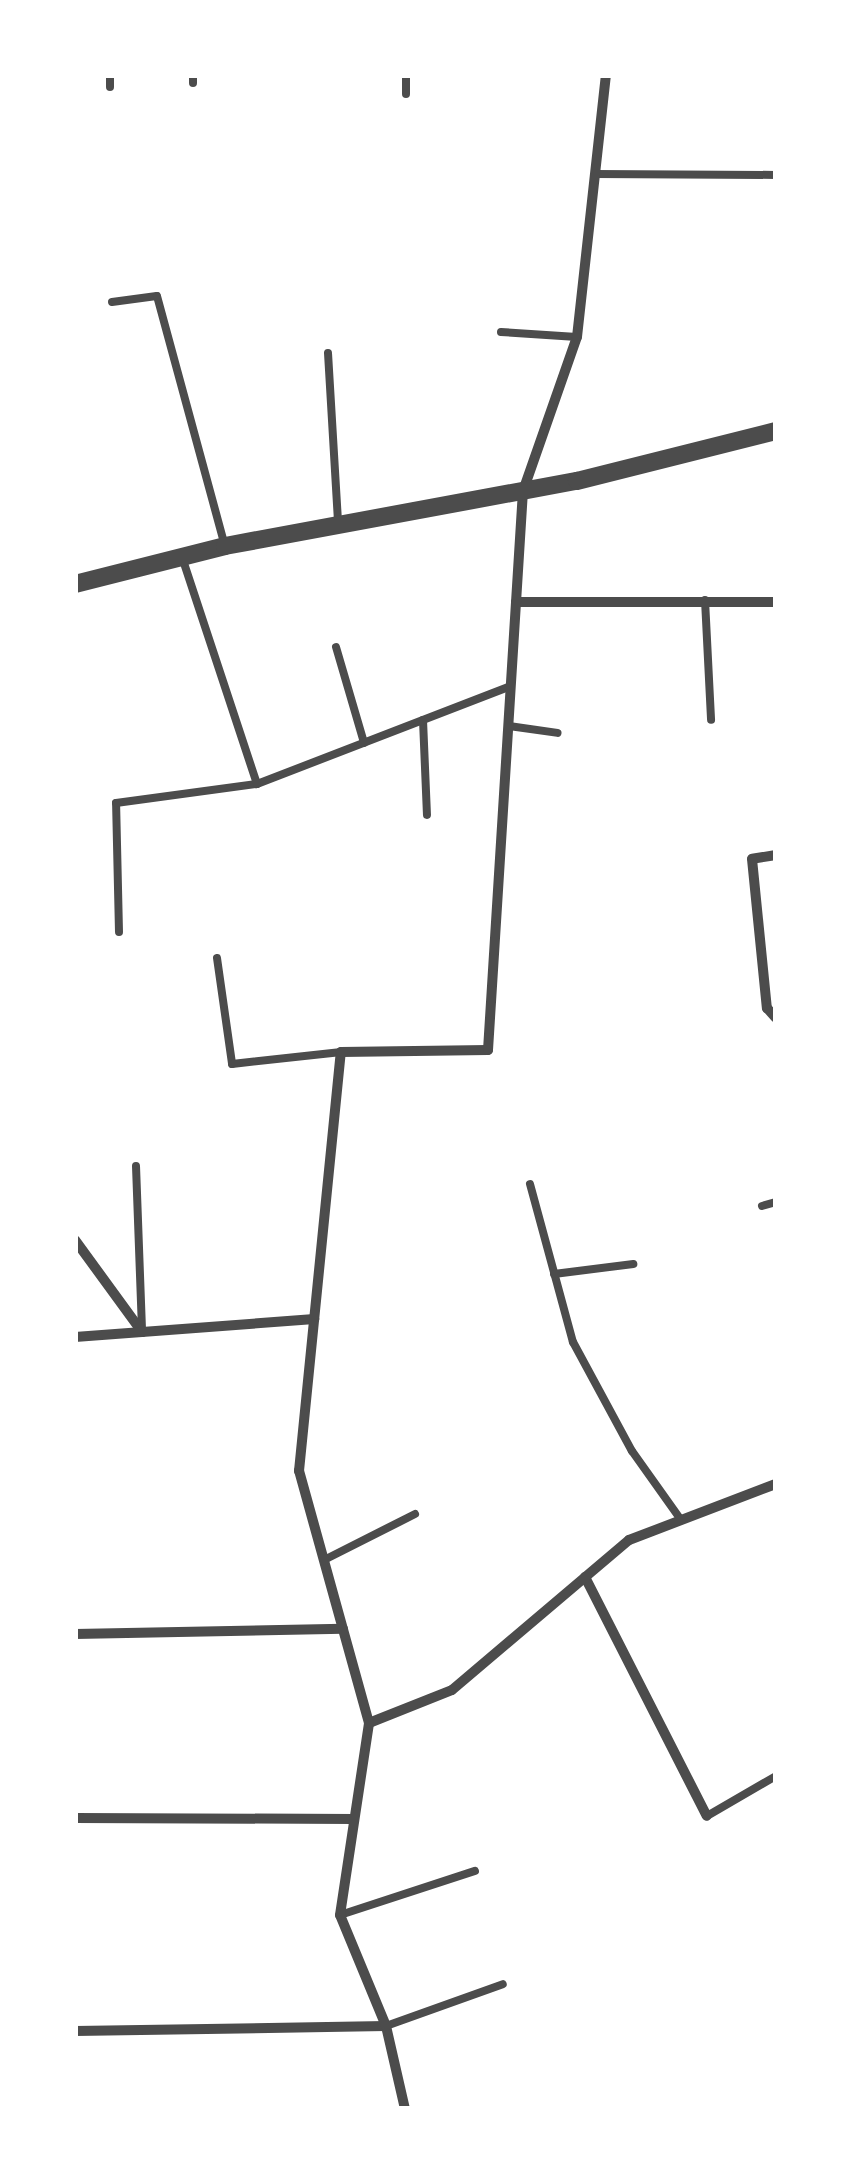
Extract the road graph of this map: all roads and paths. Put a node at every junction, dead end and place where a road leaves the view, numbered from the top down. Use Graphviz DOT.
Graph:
graph roads {
  1 [pos="110,75"];
  2 [pos="406,75"];
  3 [pos="606,75"];
  4 [pos="110,87"];
  5 [pos="406,94"];
  6 [pos="595,174"];
  7 [pos="776,175"];
  8 [pos="112,302"];
  9 [pos="500,332"];
  10 [pos="577,337"];
  11 [pos="328,353"];
  12 [pos="776,431"];
  13 [pos="523,491"];
  14 [pos="338,525"];
  15 [pos="225,546"];
  16 [pos="182,557"];
  17 [pos="75,584"];
  18 [pos="705,600"];
  19 [pos="516,602"];
  20 [pos="776,602"];
  21 [pos="336,646"];
  22 [pos="511,686"];
  23 [pos="423,720"];
  24 [pos="711,720"];
  25 [pos="509,726"];
  26 [pos="558,733"];
  27 [pos="364,743"];
  28 [pos="257,784"];
  29 [pos="427,815"];
  30 [pos="776,855"];
  31 [pos="119,932"];
  32 [pos="217,958"];
  33 [pos="771,1006"];
  34 [pos="776,1018"];
  35 [pos="341,1052"];
  36 [pos="136,1166"];
  37 [pos="530,1184"];
  38 [pos="776,1202"];
  39 [pos="762,1206"];
  40 [pos="75,1240"];
  41 [pos="632,1264"];
  42 [pos="554,1274"];
  43 [pos="314,1319"];
  44 [pos="142,1332"];
  45 [pos="75,1337"];
  46 [pos="776,1484"];
  47 [pos="414,1514"];
  48 [pos="681,1520"];
  49 [pos="324,1560"];
  50 [pos="586,1577"];
  51 [pos="343,1629"];
  52 [pos="75,1634"];
  53 [pos="369,1723"];
  54 [pos="776,1776"];
  55 [pos="707,1816"];
  56 [pos="75,1818"];
  57 [pos="354,1819"];
  58 [pos="475,1870"];
  59 [pos="340,1915"];
  60 [pos="503,1984"];
  61 [pos="386,2026"];
  62 [pos="75,2031"];
  63 [pos="405,2109"];
  1 -- 4 [label="lane"];
  2 -- 5 [label="lane"];
  3 -- 6 [label="street"];
  6 -- 7 [label="lane"];
  6 -- 10 [label="street"];
  8 -- 15 [label="lane"];
  9 -- 10 [label="lane"];
  10 -- 13 [label="street"];
  11 -- 14 [label="lane"];
  12 -- 13 [label="street"];
  13 -- 14 [label="street"];
  13 -- 19 [label="street"];
  14 -- 15 [label="street"];
  15 -- 16 [label="street"];
  16 -- 17 [label="street"];
  16 -- 28 [label="lane"];
  18 -- 19 [label="street"];
  18 -- 20 [label="street"];
  18 -- 24 [label="lane"];
  19 -- 22 [label="street"];
  21 -- 27 [label="lane"];
  22 -- 23 [label="lane"];
  22 -- 25 [label="street"];
  23 -- 27 [label="lane"];
  23 -- 29 [label="lane"];
  25 -- 26 [label="lane"];
  25 -- 35 [label="street"];
  27 -- 28 [label="lane"];
  28 -- 31 [label="lane"];
  30 -- 33 [label="street"];
  32 -- 35 [label="lane"];
  33 -- 34 [label="street"];
  35 -- 43 [label="street"];
  36 -- 44 [label="lane"];
  37 -- 42 [label="lane"];
  38 -- 39 [label="lane"];
  40 -- 44 [label="street"];
  41 -- 42 [label="lane"];
  42 -- 48 [label="lane"];
  43 -- 44 [label="street"];
  43 -- 49 [label="street"];
  44 -- 45 [label="street"];
  46 -- 48 [label="street"];
  47 -- 49 [label="lane"];
  48 -- 50 [label="street"];
  49 -- 51 [label="street"];
  50 -- 53 [label="street"];
  50 -- 55 [label="street"];
  51 -- 52 [label="street"];
  51 -- 53 [label="street"];
  53 -- 57 [label="street"];
  54 -- 55 [label="lane"];
  56 -- 57 [label="street"];
  57 -- 59 [label="street"];
  58 -- 59 [label="lane"];
  59 -- 61 [label="street"];
  60 -- 61 [label="lane"];
  61 -- 62 [label="street"];
  61 -- 63 [label="street"];
}
